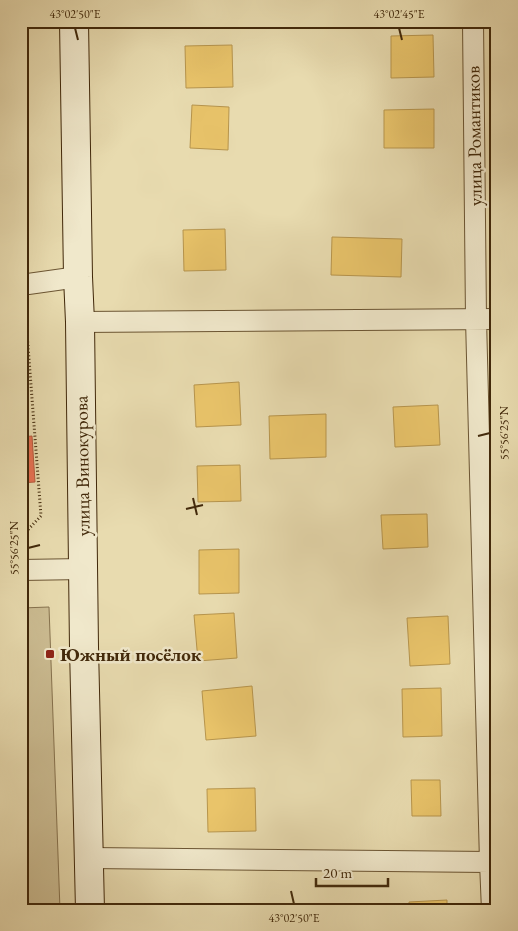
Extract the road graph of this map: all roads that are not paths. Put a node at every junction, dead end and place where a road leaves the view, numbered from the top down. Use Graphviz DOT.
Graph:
graph roads {
  1 [pos="74,21"];
  2 [pos="473,21"];
  3 [pos="78,277"];
  4 [pos="22,284"];
  5 [pos="497,319"];
  6 [pos="476,320"];
  7 [pos="80,322"];
  8 [pos="83,569"];
  9 [pos="21,570"];
  10 [pos="90,858"];
  11 [pos="493,860"];
  12 [pos="90,910"];
  13 [pos="492,910"];
  1 -- 3 [label="main road, улица Винокурова"];
  2 -- 6 [label="street, улица Романтиков"];
  3 -- 4 [label="street"];
  3 -- 7 [label="main road, улица Винокурова"];
  5 -- 6 [label="street"];
  6 -- 7 [label="street"];
  6 -- 11 [label="street, улица Романтиков"];
  7 -- 8 [label="main road, улица Винокурова"];
  8 -- 9 [label="street"];
  8 -- 10 [label="main road, улица Винокурова"];
  10 -- 11 [label="street"];
  10 -- 12 [label="main road, улица Винокурова"];
  11 -- 13 [label="street, улица Романтиков"];
}
